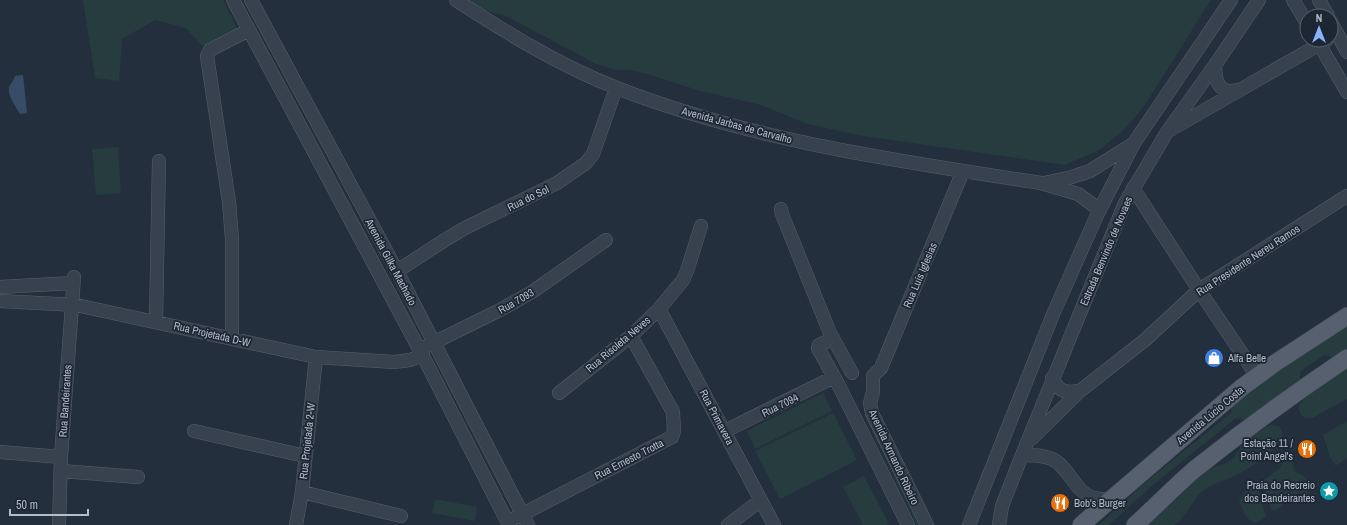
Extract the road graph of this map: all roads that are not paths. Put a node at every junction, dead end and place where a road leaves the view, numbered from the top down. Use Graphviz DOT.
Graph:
graph roads {
  1 [pos="233,0"];
  2 [pos="251,0"];
  3 [pos="456,0"];
  4 [pos="1231,0"];
  5 [pos="1259,0"];
  6 [pos="1293,0"];
  7 [pos="1299,10"];
  8 [pos="249,30"];
  9 [pos="1339,45"];
  10 [pos="1313,48"];
  11 [pos="1333,48"];
  12 [pos="1347,52"];
  13 [pos="1215,65"];
  14 [pos="616,88"];
  15 [pos="1240,90"];
  16 [pos="1347,92"];
  17 [pos="320,128"];
  18 [pos="1167,132"];
  19 [pos="306,136"];
  20 [pos="1134,143"];
  21 [pos="159,161"];
  22 [pos="963,171"];
  23 [pos="1041,184"];
  24 [pos="1133,188"];
  25 [pos="1347,196"];
  26 [pos="781,209"];
  27 [pos="1100,210"];
  28 [pos="701,226"];
  29 [pos="606,240"];
  30 [pos="397,271"];
  31 [pos="0,287"];
  32 [pos="1199,290"];
  33 [pos="0,301"];
  34 [pos="72,305"];
  35 [pos="659,309"];
  36 [pos="1347,316"];
  37 [pos="156,322"];
  38 [pos="631,336"];
  39 [pos="232,339"];
  40 [pos="833,339"];
  41 [pos="434,343"];
  42 [pos="421,353"];
  43 [pos="316,357"];
  44 [pos="1347,358"];
  45 [pos="852,373"];
  46 [pos="873,376"];
  47 [pos="1257,376"];
  48 [pos="1052,378"];
  49 [pos="837,382"];
  50 [pos="1080,391"];
  51 [pos="559,393"];
  52 [pos="870,404"];
  53 [pos="852,411"];
  54 [pos="194,431"];
  55 [pos="725,431"];
  56 [pos="1027,442"];
  57 [pos="0,452"];
  58 [pos="1022,455"];
  59 [pos="305,456"];
  60 [pos="61,457"];
  61 [pos="61,471"];
  62 [pos="138,477"];
  63 [pos="302,492"];
  64 [pos="1110,499"];
  65 [pos="761,500"];
  66 [pos="919,511"];
  67 [pos="401,516"];
  68 [pos="525,520"];
  69 [pos="906,522"];
  70 [pos="508,524"];
  71 [pos="969,524"];
  72 [pos="59,525"];
  73 [pos="296,525"];
  74 [pos="728,525"];
  75 [pos="774,525"];
  76 [pos="927,525"];
  77 [pos="998,525"];
  78 [pos="1081,525"];
  79 [pos="1135,525"];
  1 -- 8 [label="street, Avenida Gilka Machado"];
  2 -- 17 [label="street, Avenida Gilka Machado"];
  3 -- 14 [label="street, Avenida Jarbas de Carvalho"];
  4 -- 20 [label="street, Estrada Benvindo de Novaes"];
  5 -- 13 [label="street, Estrada Benvindo de Novaes"];
  6 -- 7 [label="street"];
  8 -- 19 [label="street, Avenida Gilka Machado"];
  8 -- 39 [label="street"];
  9 -- 12 [label="street"];
  10 -- 15 [label="street"];
  11 -- 16 [label="street"];
  13 -- 15 [label="street"];
  13 -- 18 [label="street, Estrada Benvindo de Novaes"];
  14 -- 22 [label="street, Avenida Jarbas de Carvalho"];
  14 -- 30 [label="street, Rua do Sol"];
  15 -- 18 [label="street"];
  17 -- 19 [label="street"];
  17 -- 30 [label="street, Avenida Gilka Machado"];
  18 -- 24 [label="street, Estrada Benvindo de Novaes"];
  19 -- 42 [label="street, Avenida Gilka Machado"];
  20 -- 23 [label="street, Avenida Jarbas de Carvalho"];
  20 -- 27 [label="street, Estrada Benvindo de Novaes"];
  21 -- 37 [label="street"];
  22 -- 23 [label="street, Avenida Jarbas de Carvalho"];
  22 -- 46 [label="street, Rua Luís Iglesias"];
  23 -- 27 [label="street, Avenida Jarbas de Carvalho"];
  24 -- 32 [label="street"];
  24 -- 48 [label="street, Estrada Benvindo de Novaes"];
  25 -- 32 [label="street, Rua Presidente Nereu Ramos"];
  26 -- 40 [label="street"];
  27 -- 71 [label="street, Estrada Benvindo de Novaes"];
  28 -- 35 [label="street, Rua Risoleta Neves"];
  29 -- 41 [label="street, Rua 7093"];
  30 -- 41 [label="street, Avenida Gilka Machado"];
  31 -- 34 [label="street, Rua Bandeirantes"];
  32 -- 47 [label="street"];
  32 -- 50 [label="street, Rua Presidente Nereu Ramos"];
  33 -- 34 [label="street, Rua Projetada D-W"];
  34 -- 37 [label="street, Rua Projetada D-W"];
  34 -- 60 [label="street, Rua Bandeirantes"];
  35 -- 38 [label="street, Rua Risoleta Neves"];
  35 -- 55 [label="street, Rua Primavera"];
  36 -- 47 [label="main road, Avenida Lúcio Costa"];
  37 -- 39 [label="street, Rua Projetada D-W"];
  38 -- 51 [label="street, Rua Risoleta Neves"];
  38 -- 68 [label="street, Rua Ernesto Trotta"];
  39 -- 43 [label="street, Rua Projetada D-W"];
  40 -- 45 [label="street"];
  40 -- 49 [label="street, Avenida Armando Ribeiro"];
  41 -- 42 [label="street, Rua 7093"];
  41 -- 68 [label="street, Avenida Gilka Machado"];
  42 -- 43 [label="street, Rua Projetada D-W"];
  42 -- 70 [label="street, Avenida Gilka Machado"];
  43 -- 59 [label="street, Rua Projetada 2-W"];
  44 -- 79 [label="main road"];
  45 -- 46 [label="street"];
  45 -- 49 [label="street, Rua 7094"];
  46 -- 52 [label="street, Avenida Armando Ribeiro"];
  47 -- 64 [label="main road, Avenida Lúcio Costa"];
  48 -- 50 [label="street"];
  48 -- 56 [label="street, Estrada Benvindo de Novaes"];
  49 -- 53 [label="street, Avenida Armando Ribeiro"];
  49 -- 55 [label="street, Rua 7094"];
  50 -- 56 [label="street, Rua Presidente Nereu Ramos"];
  52 -- 53 [label="street"];
  52 -- 66 [label="street, Avenida Armando Ribeiro"];
  53 -- 69 [label="street, Avenida Armando Ribeiro"];
  54 -- 59 [label="street"];
  55 -- 65 [label="street, Rua Primavera"];
  56 -- 58 [label="street, Estrada Benvindo de Novaes"];
  57 -- 60 [label="street"];
  58 -- 64 [label="street"];
  58 -- 77 [label="street, Estrada Benvindo de Novaes"];
  59 -- 63 [label="street, Rua Projetada 2-W"];
  60 -- 61 [label="street, Rua Bandeirantes"];
  61 -- 62 [label="street"];
  61 -- 72 [label="street, Rua Bandeirantes"];
  63 -- 67 [label="street"];
  63 -- 73 [label="street, Rua Projetada 2-W"];
  64 -- 78 [label="main road, Avenida Lúcio Costa"];
  65 -- 74 [label="street"];
  65 -- 75 [label="street, Rua Primavera"];
  66 -- 69 [label="street"];
  66 -- 76 [label="street, Avenida Armando Ribeiro"];
  68 -- 70 [label="street, Rua Ernesto Trotta"];
}
